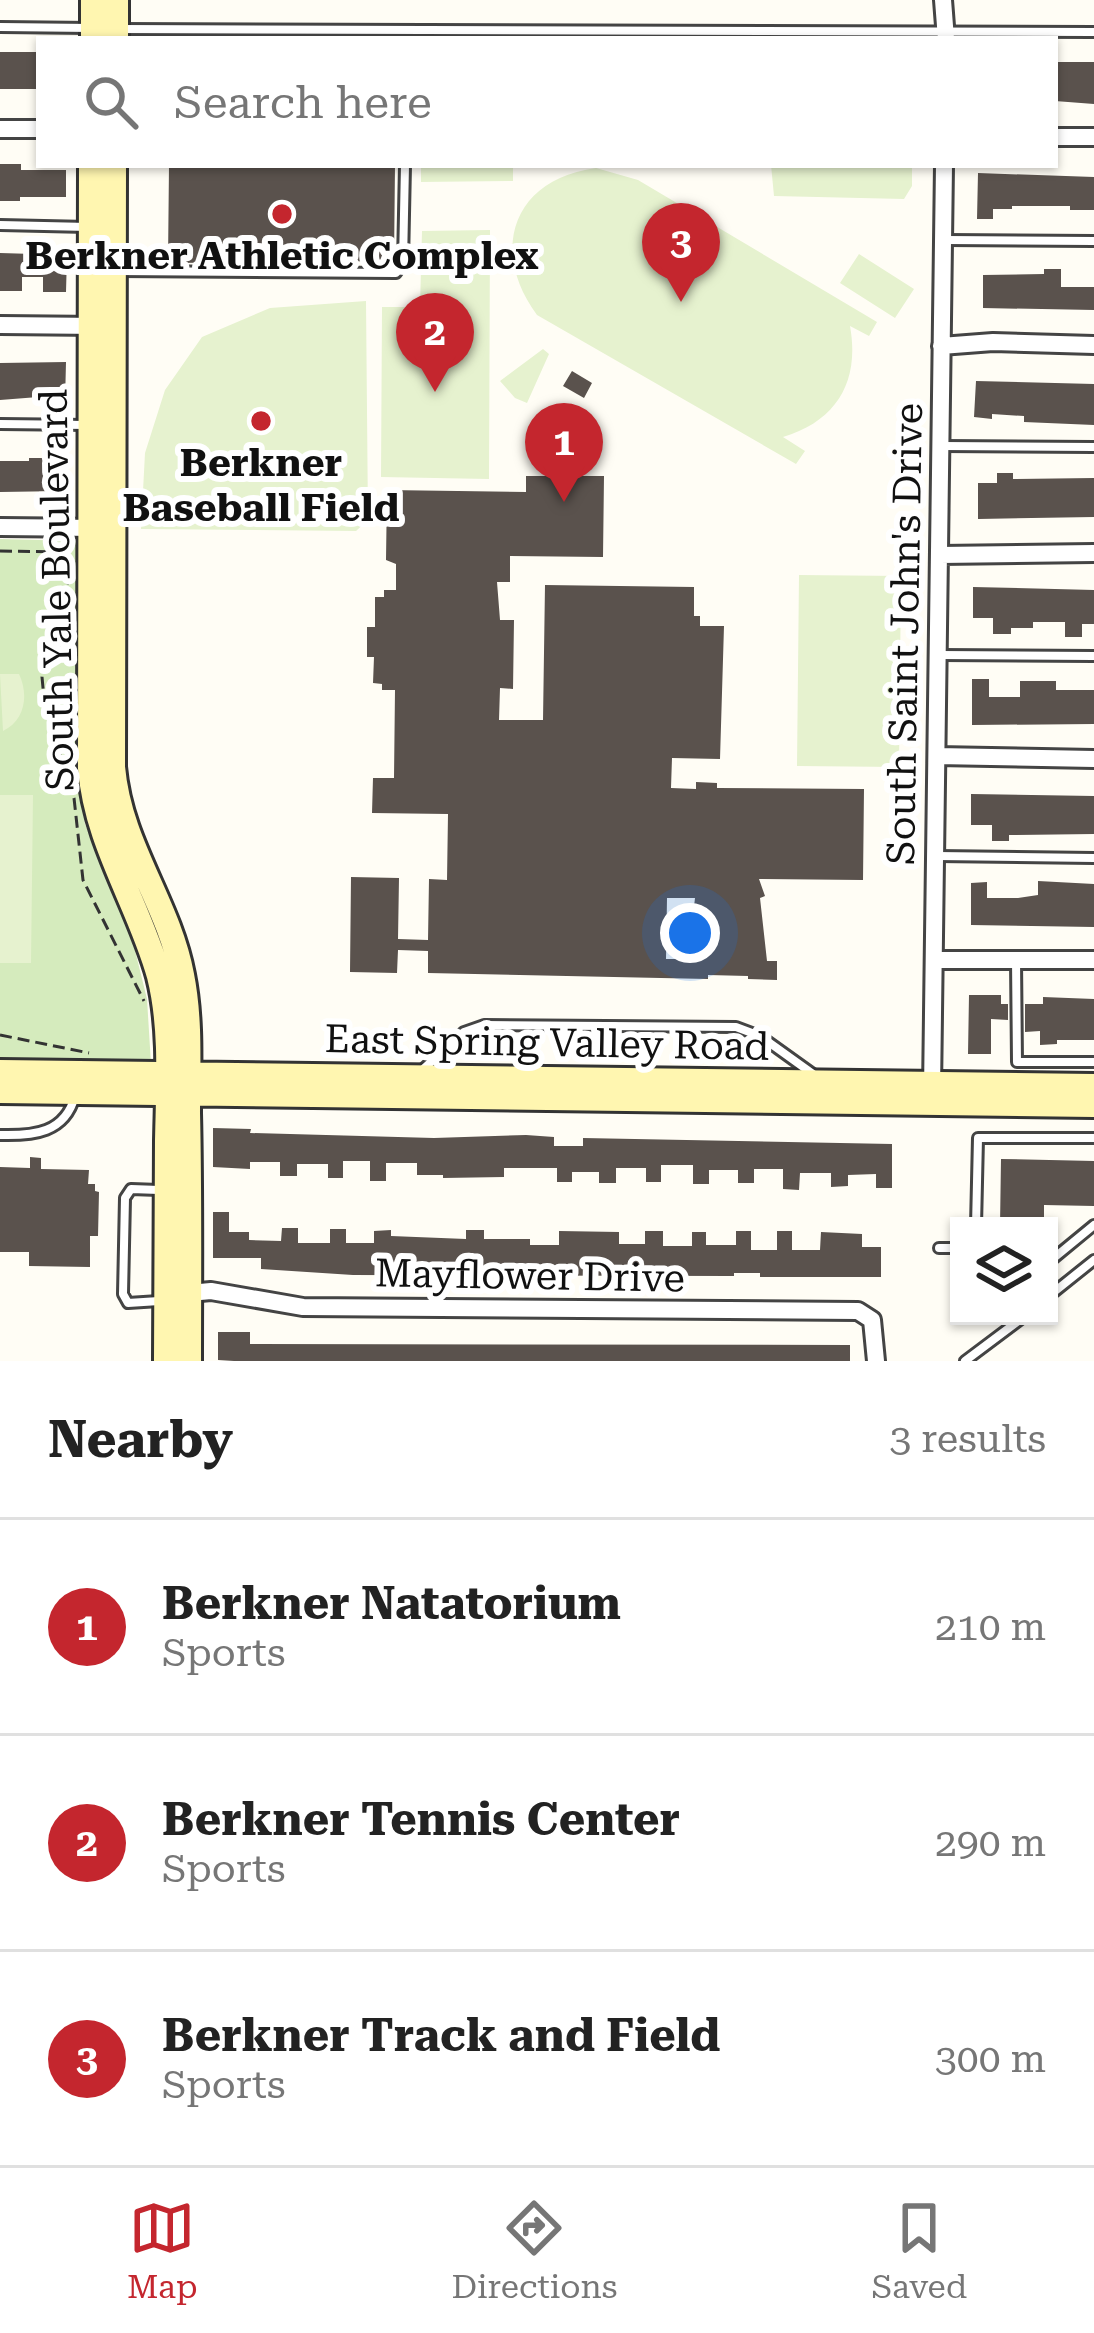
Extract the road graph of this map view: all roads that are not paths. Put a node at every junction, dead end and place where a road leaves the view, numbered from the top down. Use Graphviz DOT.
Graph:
graph roads {
  1 [pos="93,0"];
  2 [pos="116,0"];
  3 [pos="943,0"];
  4 [pos="0,27"];
  5 [pos="1094,32"];
  6 [pos="104,34"];
  7 [pos="946,35"];
  8 [pos="0,129"];
  9 [pos="36,129"];
  10 [pos="1058,137"];
  11 [pos="1094,137"];
  12 [pos="92,168"];
  13 [pos="114,168"];
  14 [pos="405,168"];
  15 [pos="944,168"];
  16 [pos="0,226"];
  17 [pos="91,226"];
  18 [pos="944,240"];
  19 [pos="1094,241"];
  20 [pos="113,271"];
  21 [pos="0,326"];
  22 [pos="102,326"];
  23 [pos="1094,345"];
  24 [pos="941,346"];
  25 [pos="0,424"];
  26 [pos="90,425"];
  27 [pos="940,446"];
  28 [pos="1094,447"];
  29 [pos="0,527"];
  30 [pos="100,528"];
  31 [pos="1094,553"];
  32 [pos="940,555"];
  33 [pos="938,656"];
  34 [pos="1094,656"];
  35 [pos="937,756"];
  36 [pos="1094,759"];
  37 [pos="936,856"];
  38 [pos="1094,858"];
  39 [pos="935,959"];
  40 [pos="1016,960"];
  41 [pos="1094,960"];
  42 [pos="1094,1062"];
  43 [pos="0,1072"];
  44 [pos="413,1078"];
  45 [pos="824,1082"];
  46 [pos="178,1085"];
  47 [pos="1094,1086"];
  48 [pos="0,1091"];
  49 [pos="76,1092"];
  50 [pos="932,1093"];
  51 [pos="1094,1105"];
  52 [pos="0,1135"];
  53 [pos="1094,1138"];
  54 [pos="167,1191"];
  55 [pos="976,1217"];
  56 [pos="1094,1225"];
  57 [pos="938,1248"];
  58 [pos="950,1248"];
  59 [pos="1058,1255"];
  60 [pos="1094,1260"];
  61 [pos="1058,1289"];
  62 [pos="178,1294"];
  63 [pos="1014,1325"];
  64 [pos="1011,1327"];
  65 [pos="166,1361"];
  66 [pos="189,1361"];
  67 [pos="876,1361"];
  68 [pos="965,1361"];
  1 -- 6 [label="street"];
  2 -- 6 [label="street"];
  3 -- 7 [label="street"];
  4 -- 6 [label="lane"];
  5 -- 7 [label="lane"];
  6 -- 7 [label="lane"];
  8 -- 9 [label="street"];
  10 -- 11 [label="street"];
  12 -- 17 [label="street, South Yale Boulevard"];
  13 -- 20 [label="street, South Yale Boulevard"];
  14 -- 20 [label="lane"];
  15 -- 18 [label="street, South Saint John's Drive"];
  16 -- 17 [label="lane"];
  17 -- 22 [label="street, South Yale Boulevard"];
  18 -- 19 [label="lane"];
  18 -- 24 [label="street, South Saint John's Drive"];
  20 -- 22 [label="street, South Yale Boulevard"];
  21 -- 22 [label="street"];
  22 -- 26 [label="street, South Yale Boulevard"];
  22 -- 30 [label="street, South Yale Boulevard"];
  23 -- 24 [label="street"];
  24 -- 27 [label="street, South Saint John's Drive"];
  25 -- 26 [label="lane"];
  26 -- 30 [label="street, South Yale Boulevard"];
  27 -- 28 [label="lane"];
  27 -- 32 [label="street, South Saint John's Drive"];
  29 -- 30 [label="street"];
  30 -- 46 [label="street, South Yale Boulevard"];
  31 -- 32 [label="street"];
  32 -- 33 [label="street, South Saint John's Drive"];
  33 -- 34 [label="lane"];
  33 -- 35 [label="street, South Saint John's Drive"];
  35 -- 36 [label="street"];
  35 -- 37 [label="street, South Saint John's Drive"];
  37 -- 38 [label="lane"];
  37 -- 39 [label="street, South Saint John's Drive"];
  39 -- 40 [label="street"];
  39 -- 50 [label="street, South Saint John's Drive"];
  40 -- 41 [label="street"];
  40 -- 42 [label="lane"];
  43 -- 46 [label="street, East Spring Valley Road"];
  44 -- 45 [label="street, East Spring Valley Road"];
  44 -- 45 [label="lane"];
  44 -- 46 [label="street, East Spring Valley Road"];
  45 -- 50 [label="street, East Spring Valley Road"];
  46 -- 49 [label="street, East Spring Valley Road"];
  46 -- 50 [label="street, East Spring Valley Road"];
  46 -- 54 [label="street, South Yale Boulevard"];
  46 -- 62 [label="street, South Yale Boulevard"];
  47 -- 50 [label="street, East Spring Valley Road"];
  48 -- 49 [label="street, East Spring Valley Road"];
  49 -- 52 [label="lane"];
  50 -- 51 [label="street, East Spring Valley Road"];
  53 -- 55 [label="lane"];
  54 -- 62 [label="street, South Yale Boulevard"];
  54 -- 62 [label="lane"];
  56 -- 59 [label="lane"];
  57 -- 58 [label="lane"];
  60 -- 61 [label="lane"];
  62 -- 65 [label="street, South Yale Boulevard"];
  62 -- 66 [label="street, South Yale Boulevard"];
  62 -- 67 [label="street, Mayflower Drive"];
  63 -- 64 [label="lane"];
  64 -- 68 [label="lane"];
}
